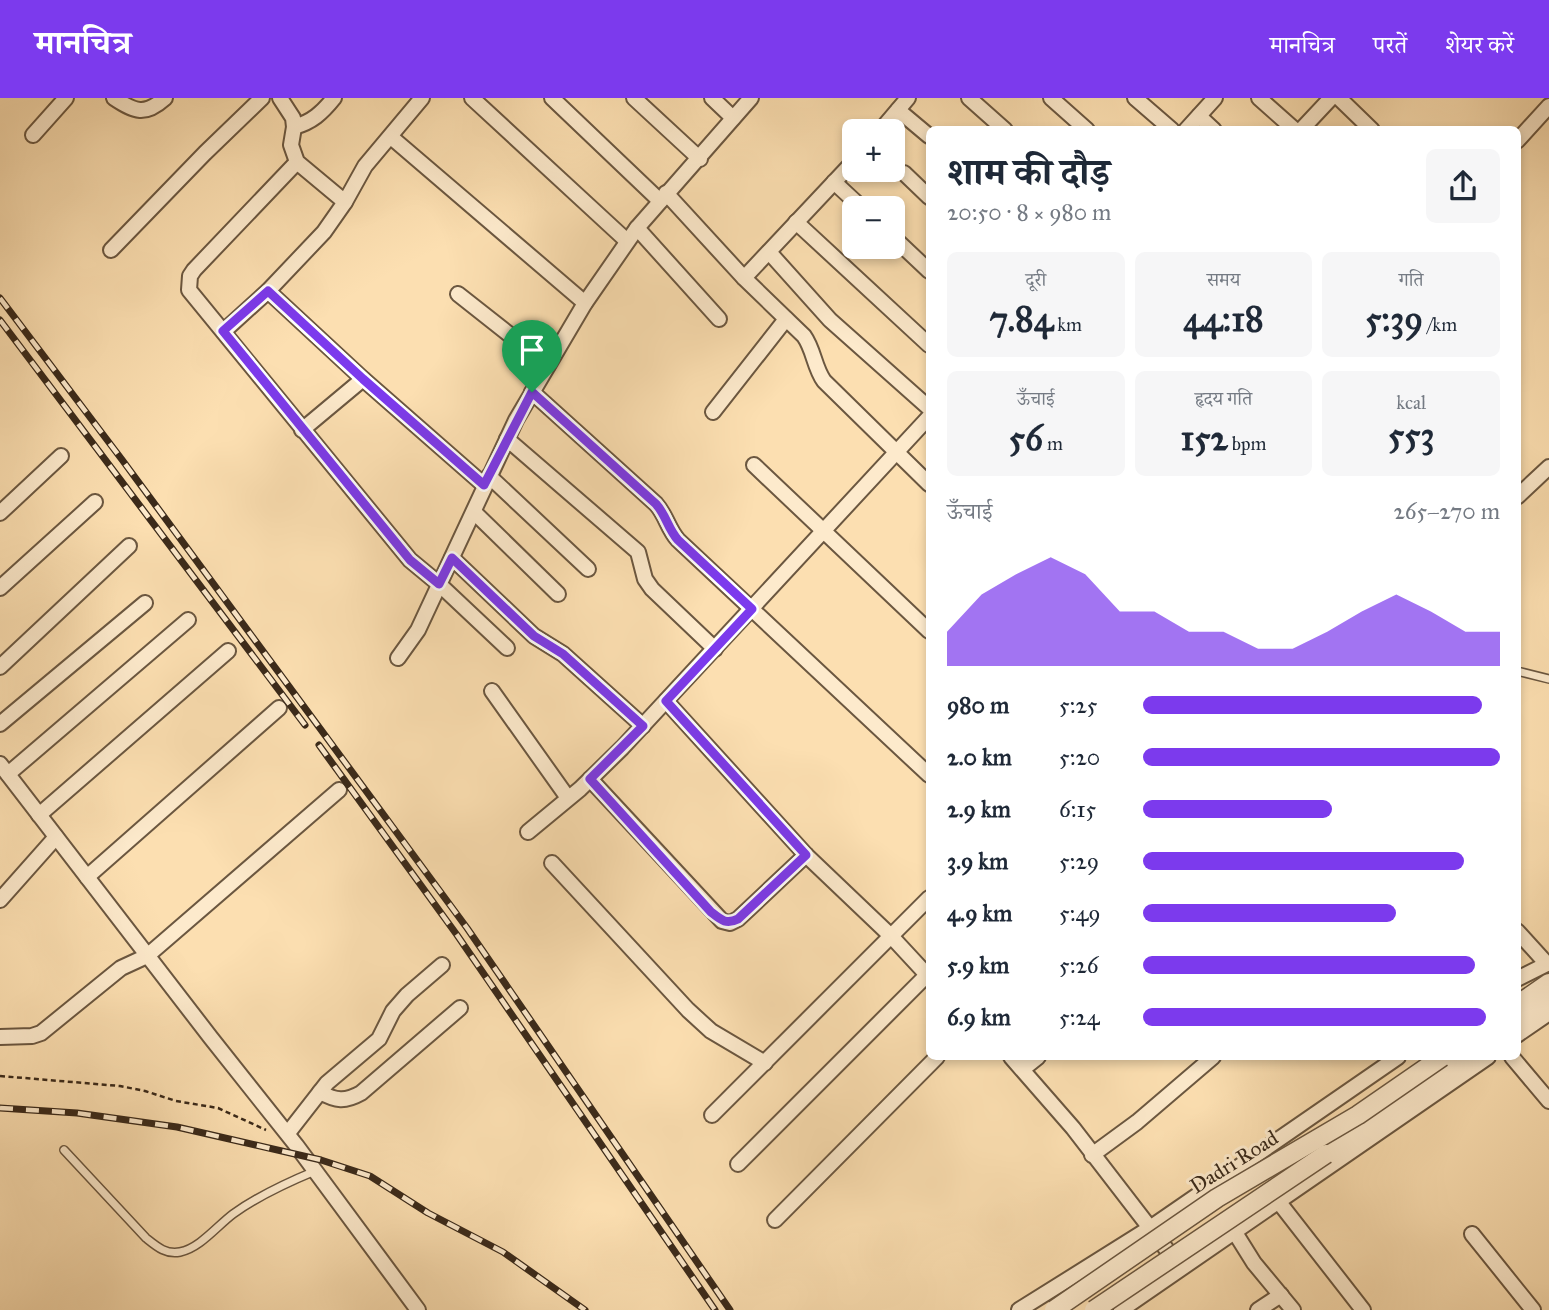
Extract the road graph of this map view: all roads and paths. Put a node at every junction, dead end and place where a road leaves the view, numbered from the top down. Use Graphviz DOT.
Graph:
graph roads {
  1 [pos="66,98"];
  2 [pos="114,98"];
  3 [pos="165,98"];
  4 [pos="262,98"];
  5 [pos="280,98"];
  6 [pos="334,98"];
  7 [pos="422,98"];
  8 [pos="472,98"];
  9 [pos="552,98"];
  10 [pos="634,98"];
  11 [pos="712,98"];
  12 [pos="751,98"];
  13 [pos="969,98"];
  14 [pos="1051,98"];
  15 [pos="1135,98"];
  16 [pos="1215,98"];
  17 [pos="1259,98"];
  18 [pos="1331,98"];
  19 [pos="1339,98"];
  20 [pos="903,104"];
  21 [pos="1549,106"];
  22 [pos="1199,116"];
  23 [pos="733,118"];
  24 [pos="890,119"];
  25 [pos="1000,126"];
  26 [pos="1082,126"];
  27 [pos="1167,126"];
  28 [pos="1190,126"];
  29 [pos="1210,126"];
  30 [pos="1290,126"];
  31 [pos="1305,126"];
  32 [pos="1368,126"];
  33 [pos="294,127"];
  34 [pos="926,132"];
  35 [pos="33,135"];
  36 [pos="391,136"];
  37 [pos="1521,137"];
  38 [pos="700,159"];
  39 [pos="297,163"];
  40 [pos="842,173"];
  41 [pos="905,174"];
  42 [pos="834,182"];
  43 [pos="926,194"];
  44 [pos="849,196"];
  45 [pos="663,197"];
  46 [pos="345,202"];
  47 [pos="796,222"];
  48 [pos="637,228"];
  49 [pos="627,241"];
  50 [pos="905,248"];
  51 [pos="111,250"];
  52 [pos="769,252"];
  53 [pos="926,268"];
  54 [pos="744,278"];
  55 [pos="268,291"];
  56 [pos="458,294"];
  57 [pos="585,303"];
  58 [pos="719,319"];
  59 [pos="786,319"];
  60 [pos="223,331"];
  61 [pos="926,342"];
  62 [pos="548,365"];
  63 [pos="363,379"];
  64 [pos="532,392"];
  65 [pos="926,405"];
  66 [pos="713,412"];
  67 [pos="926,420"];
  68 [pos="302,430"];
  69 [pos="507,439"];
  70 [pos="897,452"];
  71 [pos="61,456"];
  72 [pos="754,465"];
  73 [pos="1549,467"];
  74 [pos="487,481"];
  75 [pos="926,481"];
  76 [pos="1521,493"];
  77 [pos="95,502"];
  78 [pos="474,512"];
  79 [pos="0,513"];
  80 [pos="824,531"];
  81 [pos="129,546"];
  82 [pos="452,558"];
  83 [pos="588,569"];
  84 [pos="439,584"];
  85 [pos="0,588"];
  86 [pos="558,594"];
  87 [pos="145,603"];
  88 [pos="752,609"];
  89 [pos="188,620"];
  90 [pos="926,628"];
  91 [pos="507,648"];
  92 [pos="715,649"];
  93 [pos="228,651"];
  94 [pos="398,658"];
  95 [pos="0,667"];
  96 [pos="1521,672"];
  97 [pos="1549,679"];
  98 [pos="492,691"];
  99 [pos="666,701"];
  100 [pos="279,708"];
  101 [pos="0,724"];
  102 [pos="643,726"];
  103 [pos="4,769"];
  104 [pos="926,772"];
  105 [pos="590,779"];
  106 [pos="339,790"];
  107 [pos="568,798"];
  108 [pos="39,815"];
  109 [pos="528,832"];
  110 [pos="56,836"];
  111 [pos="806,855"];
  112 [pos="552,863"];
  113 [pos="87,877"];
  114 [pos="0,900"];
  115 [pos="926,901"];
  116 [pos="1521,935"];
  117 [pos="891,936"];
  118 [pos="147,956"];
  119 [pos="1548,964"];
  120 [pos="442,965"];
  121 [pos="926,972"];
  122 [pos="1521,977"];
  123 [pos="926,978"];
  124 [pos="1549,983"];
  125 [pos="1521,1007"];
  126 [pos="1548,1007"];
  127 [pos="460,1008"];
  128 [pos="1521,1010"];
  129 [pos="1521,1031"];
  130 [pos="0,1037"];
  131 [pos="934,1060"];
  132 [pos="1014,1060"];
  133 [pos="1034,1060"];
  134 [pos="1209,1060"];
  135 [pos="1394,1060"];
  136 [pos="1438,1060"];
  137 [pos="1461,1060"];
  138 [pos="1484,1060"];
  139 [pos="1515,1060"];
  140 [pos="765,1063"];
  141 [pos="1023,1069"];
  142 [pos="0,1076"];
  143 [pos="320,1092"];
  144 [pos="1549,1101"];
  145 [pos="712,1115"];
  146 [pos="292,1139"];
  147 [pos="64,1150"];
  148 [pos="1092,1155"];
  149 [pos="738,1164"];
  150 [pos="315,1171"];
  151 [pos="1278,1201"];
  152 [pos="775,1220"];
  153 [pos="1150,1228"];
  154 [pos="1234,1231"];
  155 [pos="1472,1234"];
  156 [pos="1181,1267"];
  157 [pos="1281,1295"];
  158 [pos="412,1308"];
  159 [pos="1019,1310"];
  160 [pos="1054,1310"];
  161 [pos="1094,1310"];
  162 [pos="1122,1310"];
  163 [pos="1258,1310"];
  164 [pos="1293,1310"];
  165 [pos="1363,1310"];
  166 [pos="1533,1310"];
  1 -- 35 [label="street"];
  2 -- 3 [label="street"];
  4 -- 51 [label="street"];
  5 -- 33 [label="street"];
  6 -- 33 [label="street"];
  7 -- 36 [label="street"];
  8 -- 49 [label="street"];
  9 -- 45 [label="street"];
  10 -- 38 [label="street"];
  11 -- 23 [label="street"];
  12 -- 23 [label="street"];
  13 -- 25 [label="street"];
  14 -- 26 [label="street"];
  15 -- 27 [label="street"];
  16 -- 22 [label="street"];
  17 -- 30 [label="street"];
  18 -- 31 [label="street"];
  19 -- 32 [label="street"];
  20 -- 24 [label="street"];
  20 -- 34 [label="street"];
  21 -- 37 [label="street"];
  22 -- 28 [label="street"];
  22 -- 29 [label="street"];
  23 -- 38 [label="street"];
  33 -- 39 [label="street"];
  36 -- 46 [label="street"];
  36 -- 57 [label="street"];
  38 -- 45 [label="street"];
  39 -- 46 [label="street"];
  39 -- 60 [label="street"];
  40 -- 42 [label="street"];
  41 -- 43 [label="street"];
  42 -- 44 [label="street"];
  42 -- 47 [label="street"];
  45 -- 48 [label="street"];
  45 -- 54 [label="street"];
  46 -- 55 [label="street"];
  47 -- 52 [label="street"];
  47 -- 61 [label="street"];
  48 -- 49 [label="street"];
  48 -- 58 [label="street"];
  49 -- 57 [label="street"];
  50 -- 53 [label="street"];
  52 -- 54 [label="street"];
  52 -- 65 [label="street"];
  54 -- 59 [label="street"];
  55 -- 60 [label="street"];
  55 -- 63 [label="street"];
  56 -- 62 [label="street"];
  57 -- 62 [label="street"];
  59 -- 66 [label="street"];
  59 -- 70 [label="street"];
  60 -- 68 [label="street"];
  62 -- 64 [label="street"];
  63 -- 68 [label="street"];
  63 -- 74 [label="street"];
  64 -- 69 [label="street"];
  64 -- 88 [label="street"];
  67 -- 70 [label="street"];
  68 -- 84 [label="street"];
  69 -- 74 [label="street"];
  69 -- 92 [label="street"];
  70 -- 75 [label="street"];
  70 -- 80 [label="street"];
  71 -- 79 [label="street"];
  72 -- 80 [label="street"];
  73 -- 76 [label="street"];
  74 -- 78 [label="street"];
  74 -- 83 [label="street"];
  77 -- 85 [label="street"];
  78 -- 82 [label="street"];
  78 -- 86 [label="street"];
  80 -- 88 [label="street"];
  80 -- 90 [label="street"];
  81 -- 95 [label="street"];
  82 -- 84 [label="street"];
  82 -- 102 [label="street"];
  84 -- 91 [label="street"];
  84 -- 94 [label="street"];
  87 -- 101 [label="street"];
  88 -- 92 [label="street"];
  88 -- 104 [label="street"];
  89 -- 103 [label="street"];
  92 -- 99 [label="street"];
  93 -- 108 [label="street"];
  96 -- 97 [label="lane"];
  98 -- 107 [label="street"];
  99 -- 102 [label="street"];
  99 -- 111 [label="street"];
  100 -- 113 [label="street"];
  102 -- 105 [label="street"];
  103 -- 108 [label="street"];
  105 -- 107 [label="street"];
  105 -- 111 [label="street"];
  106 -- 118 [label="street"];
  107 -- 109 [label="street"];
  108 -- 110 [label="street"];
  110 -- 113 [label="street"];
  110 -- 114 [label="street"];
  111 -- 117 [label="street"];
  112 -- 140 [label="street"];
  113 -- 118 [label="street"];
  115 -- 117 [label="street"];
  116 -- 119 [label="street"];
  117 -- 121 [label="street"];
  117 -- 140 [label="street"];
  118 -- 130 [label="street"];
  118 -- 146 [label="street"];
  119 -- 122 [label="street"];
  120 -- 143 [label="street"];
  123 -- 149 [label="street"];
  124 -- 125 [label="street"];
  126 -- 128 [label="street"];
  126 -- 129 [label="street"];
  127 -- 143 [label="street"];
  131 -- 152 [label="street"];
  132 -- 141 [label="street"];
  133 -- 141 [label="street"];
  134 -- 148 [label="street"];
  135 -- 153 [label="street"];
  136 -- 160 [label="street, Dadri Road, bridge"];
  137 -- 161 [label="street, Dadri Road, bridge"];
  138 -- 151 [label="street"];
  139 -- 144 [label="street"];
  140 -- 145 [label="street"];
  141 -- 148 [label="street"];
  142 -- 146 [label="path"];
  143 -- 146 [label="street"];
  146 -- 150 [label="street"];
  147 -- 150 [label="lane"];
  148 -- 153 [label="street"];
  150 -- 158 [label="street"];
  151 -- 154 [label="street"];
  151 -- 165 [label="street"];
  153 -- 156 [label="street"];
  153 -- 159 [label="street"];
  154 -- 156 [label="street"];
  154 -- 157 [label="street"];
  155 -- 166 [label="street"];
  156 -- 162 [label="street"];
  157 -- 163 [label="street"];
  157 -- 164 [label="street"];
}
